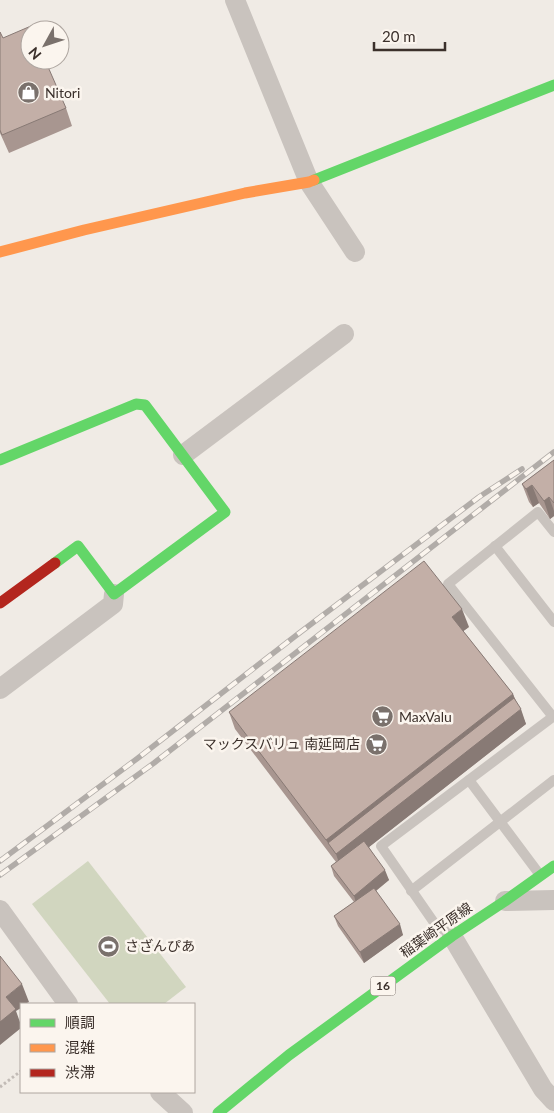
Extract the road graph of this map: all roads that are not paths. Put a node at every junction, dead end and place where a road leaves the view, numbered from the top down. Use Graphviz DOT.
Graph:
graph roads {
  1 [pos="235,0"];
  2 [pos="554,85"];
  3 [pos="309,182"];
  4 [pos="0,252"];
  5 [pos="355,252"];
  6 [pos="344,334"];
  7 [pos="183,455"];
  8 [pos="0,460"];
  9 [pos="554,532"];
  10 [pos="495,546"];
  11 [pos="114,594"];
  12 [pos="0,603"];
  13 [pos="554,622"];
  14 [pos="0,689"];
  15 [pos="553,716"];
  16 [pos="469,780"];
  17 [pos="554,780"];
  18 [pos="500,822"];
  19 [pos="554,866"];
  20 [pos="541,876"];
  21 [pos="411,891"];
  22 [pos="554,900"];
  23 [pos="505,901"];
  24 [pos="0,910"];
  25 [pos="452,936"];
  26 [pos="67,1003"];
  27 [pos="161,1093"];
  28 [pos="554,1102"];
  29 [pos="182,1113"];
  30 [pos="218,1113"];
  1 -- 3 [label="street"];
  2 -- 3 [label="street"];
  3 -- 4 [label="street"];
  3 -- 5 [label="street"];
  6 -- 7 [label="street"];
  7 -- 8 [label="street"];
  7 -- 11 [label="street"];
  9 -- 10 [label="lane"];
  10 -- 13 [label="lane"];
  10 -- 15 [label="lane"];
  11 -- 12 [label="street"];
  11 -- 14 [label="street"];
  15 -- 16 [label="lane"];
  16 -- 18 [label="lane"];
  16 -- 21 [label="lane"];
  17 -- 18 [label="lane"];
  18 -- 20 [label="lane"];
  18 -- 21 [label="lane"];
  19 -- 20 [label="street, 稲葉崎平原線 / 16"];
  20 -- 23 [label="street, 稲葉崎平原線 / 16"];
  21 -- 25 [label="lane"];
  22 -- 23 [label="street"];
  23 -- 25 [label="street, 稲葉崎平原線 / 16"];
  24 -- 26 [label="street"];
  25 -- 28 [label="street"];
  25 -- 30 [label="street, 稲葉崎平原線 / 16"];
  27 -- 29 [label="street"];
}
